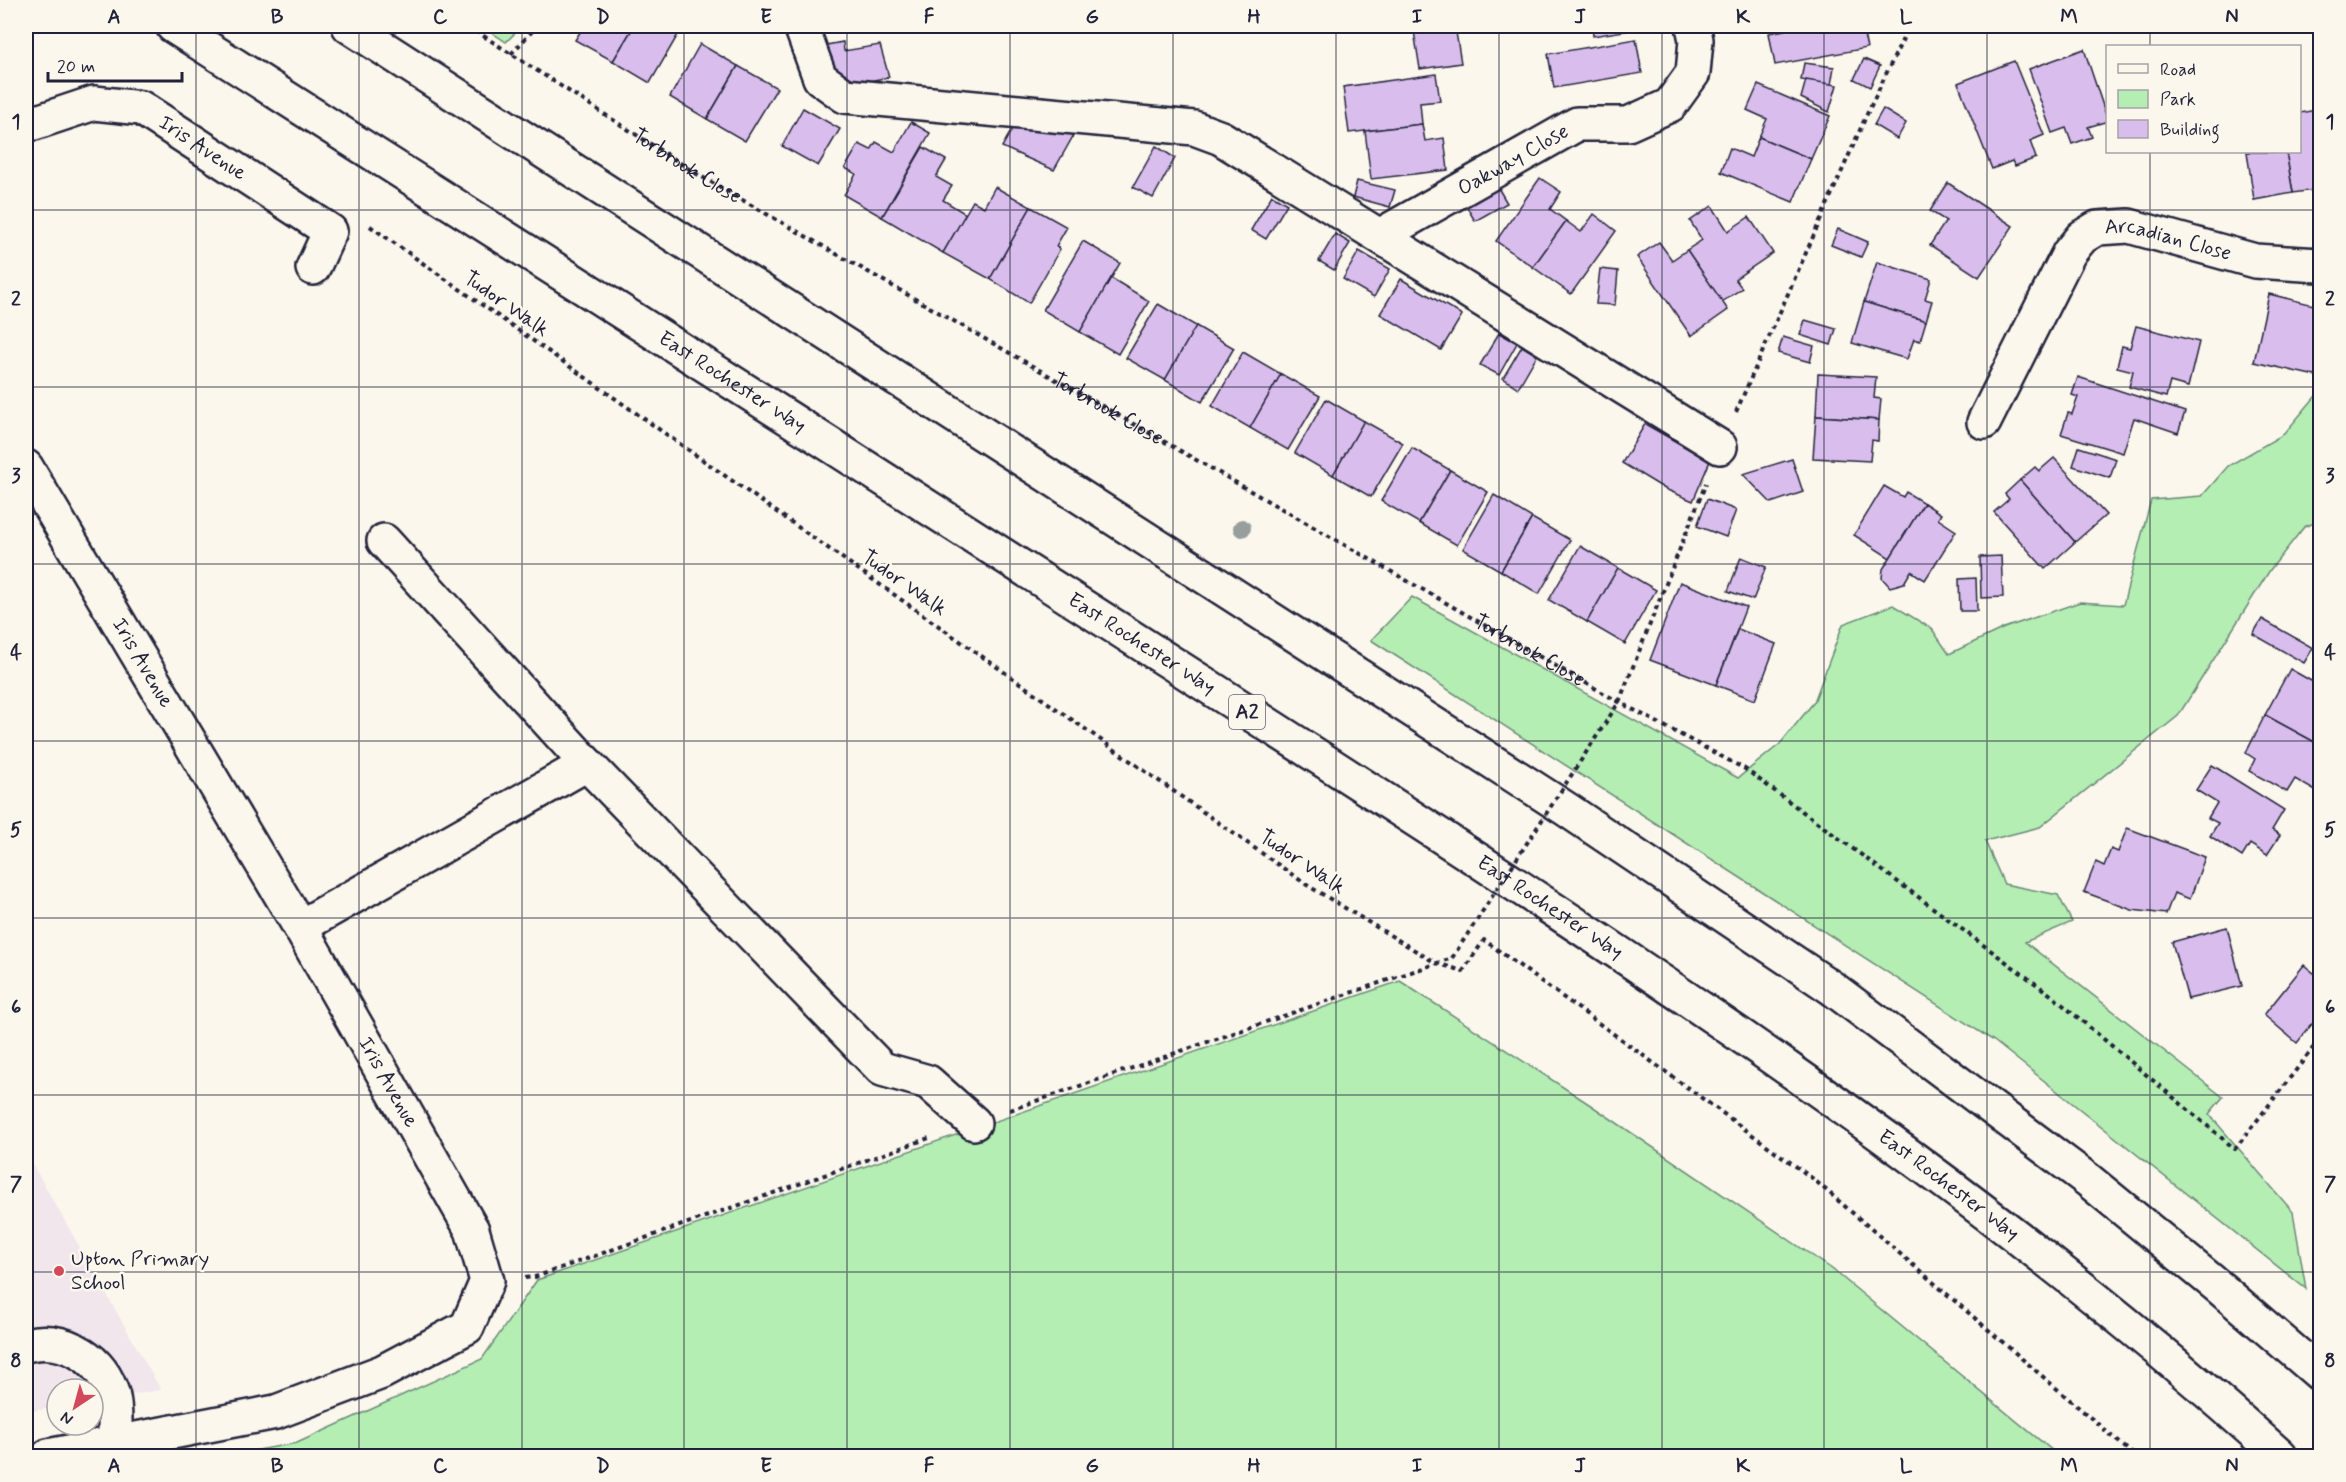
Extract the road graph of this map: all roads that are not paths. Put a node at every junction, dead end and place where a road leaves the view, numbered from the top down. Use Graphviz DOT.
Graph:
graph roads {
  1 [pos="173,26"];
  2 [pos="349,26"];
  3 [pos="801,26"];
  4 [pos="1693,26"];
  5 [pos="26,122"];
  6 [pos="1381,235"];
  7 [pos="2320,265"];
  8 [pos="313,268"];
  9 [pos="1984,422"];
  10 [pos="1720,447"];
  11 [pos="26,467"];
  12 [pos="384,541"];
  13 [pos="587,764"];
  14 [pos="300,927"];
  15 [pos="974,1123"];
  16 [pos="26,1345"];
  17 [pos="2320,1374"];
  18 [pos="116,1444"];
  19 [pos="48,1456"];
  20 [pos="2280,1456"];
  1 -- 20 [label="main road, East Rochester Way / A2"];
  2 -- 17 [label="main road"];
  3 -- 6 [label="main road"];
  4 -- 6 [label="main road, Oakway Close"];
  5 -- 8 [label="main road, Iris Avenue"];
  6 -- 10 [label="main road"];
  7 -- 9 [label="main road, Arcadian Close"];
  11 -- 14 [label="main road, Iris Avenue"];
  12 -- 13 [label="main road"];
  13 -- 14 [label="main road"];
  13 -- 15 [label="main road"];
  14 -- 18 [label="main road, Iris Avenue"];
  16 -- 18 [label="main road"];
  18 -- 19 [label="main road, Iris Avenue"];
}
